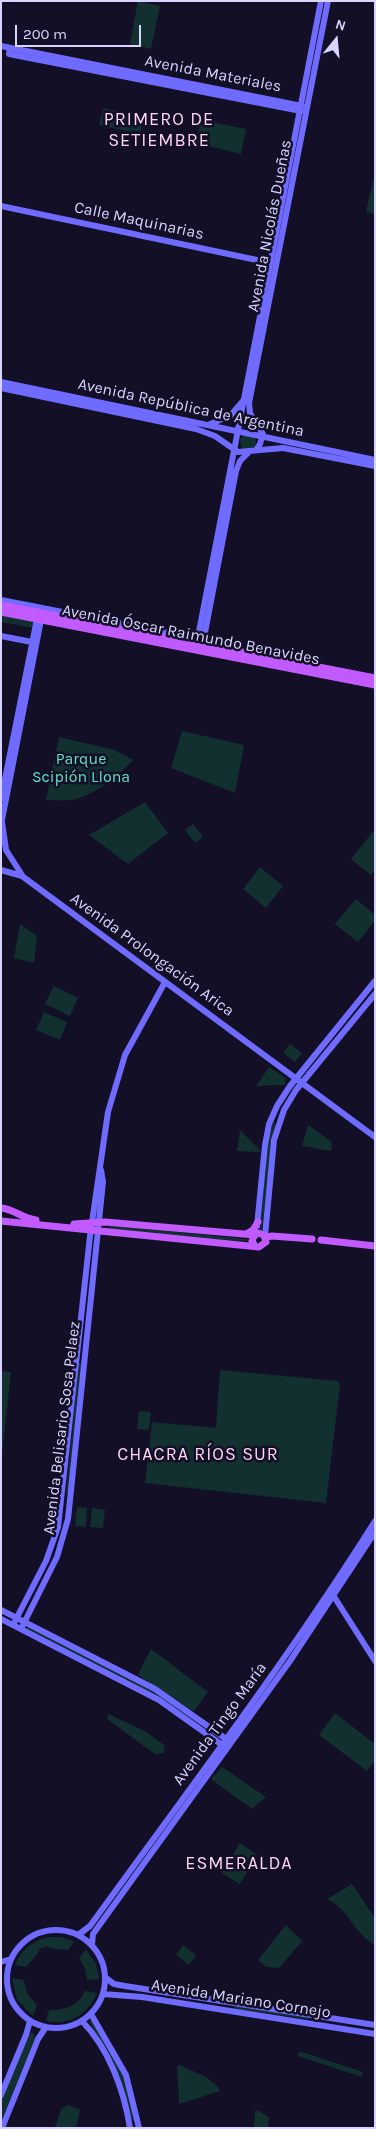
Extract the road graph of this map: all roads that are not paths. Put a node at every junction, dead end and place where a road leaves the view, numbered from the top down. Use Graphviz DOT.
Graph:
graph roads {
  1 [pos="322,1"];
  2 [pos="328,1"];
  3 [pos="1,46"];
  4 [pos="301,108"];
  5 [pos="1,206"];
  6 [pos="281,230"];
  7 [pos="271,263"];
  8 [pos="1,382"];
  9 [pos="1,388"];
  10 [pos="246,395"];
  11 [pos="204,424"];
  12 [pos="239,432"];
  13 [pos="263,437"];
  14 [pos="235,451"];
  15 [pos="252,451"];
  16 [pos="375,460"];
  17 [pos="375,466"];
  18 [pos="1,600"];
  19 [pos="1,606"];
  20 [pos="32,606"];
  21 [pos="1,612"];
  22 [pos="39,617"];
  23 [pos="1,636"];
  24 [pos="32,642"];
  25 [pos="199,647"];
  26 [pos="375,678"];
  27 [pos="375,685"];
  28 [pos="1,799"];
  29 [pos="2,823"];
  30 [pos="1,870"];
  31 [pos="22,876"];
  32 [pos="375,981"];
  33 [pos="165,982"];
  34 [pos="375,994"];
  35 [pos="283,1068"];
  36 [pos="296,1078"];
  37 [pos="303,1082"];
  38 [pos="290,1086"];
  39 [pos="272,1118"];
  40 [pos="280,1120"];
  41 [pos="375,1138"];
  42 [pos="4,1208"];
  43 [pos="3,1221"];
  44 [pos="258,1222"];
  45 [pos="95,1226"];
  46 [pos="256,1234"];
  47 [pos="243,1235"];
  48 [pos="265,1237"];
  49 [pos="312,1239"];
  50 [pos="321,1240"];
  51 [pos="255,1246"];
  52 [pos="375,1246"];
  53 [pos="375,1521"];
  54 [pos="375,1532"];
  55 [pos="332,1594"];
  56 [pos="1,1610"];
  57 [pos="1,1618"];
  58 [pos="16,1618"];
  59 [pos="24,1622"];
  60 [pos="13,1625"];
  61 [pos="21,1629"];
  62 [pos="375,1661"];
  63 [pos="227,1744"];
  64 [pos="78,1935"];
  65 [pos="92,1944"];
  66 [pos="11,1960"];
  67 [pos="1,1962"];
  68 [pos="4,1975"];
  69 [pos="106,1978"];
  70 [pos="103,1994"];
  71 [pos="91,2014"];
  72 [pos="317,2016"];
  73 [pos="30,2021"];
  74 [pos="82,2021"];
  75 [pos="315,2025"];
  76 [pos="375,2025"];
  77 [pos="46,2028"];
  78 [pos="375,2034"];
  79 [pos="1,2095"];
  80 [pos="2,2128"];
  81 [pos="130,2128"];
  82 [pos="139,2128"];
  1 -- 4 [label="main road, Avenida Nicolás Dueñas"];
  2 -- 6 [label="main road, Avenida Nicolás Dueñas"];
  3 -- 4 [label="main road, Avenida Materiales"];
  4 -- 6 [label="main road, Avenida Nicolás Dueñas"];
  5 -- 7 [label="main road, Calle Maquinarias"];
  6 -- 7 [label="main road, Avenida Nicolás Dueñas"];
  6 -- 13 [label="main road, Avenida Nicolás Dueñas"];
  7 -- 10 [label="main road, Avenida Nicolás Dueñas"];
  8 -- 11 [label="main road, Avenida República de Argentina"];
  9 -- 14 [label="main road, Avenida República de Argentina"];
  10 -- 11 [label="main road"];
  10 -- 12 [label="main road, Avenida Nicolás Dueñas"];
  11 -- 12 [label="main road, Avenida República de Argentina"];
  12 -- 13 [label="main road, Avenida República de Argentina"];
  12 -- 14 [label="main road, Avenida Nicolás Dueñas"];
  13 -- 15 [label="main road"];
  13 -- 16 [label="main road, Avenida República de Argentina"];
  14 -- 15 [label="main road, Avenida República de Argentina"];
  14 -- 25 [label="main road, Avenida Nicolás Dueñas"];
  15 -- 17 [label="main road, Avenida República de Argentina"];
  15 -- 25 [label="main road"];
  18 -- 20 [label="main road, Avenida Óscar Raimundo Benavides"];
  19 -- 22 [label="main road, Avenida Óscar Raimundo Benavides"];
  20 -- 22 [label="main road"];
  20 -- 25 [label="main road, Avenida Óscar Raimundo Benavides"];
  21 -- 22 [label="main road, Avenida Óscar Raimundo Benavides"];
  22 -- 24 [label="main road"];
  22 -- 25 [label="main road, Avenida Óscar Raimundo Benavides"];
  22 -- 29 [label="main road"];
  23 -- 24 [label="main road"];
  24 -- 28 [label="main road"];
  25 -- 26 [label="main road, Avenida Óscar Raimundo Benavides"];
  25 -- 27 [label="main road, Avenida Óscar Raimundo Benavides"];
  29 -- 31 [label="main road"];
  30 -- 31 [label="main road, Avenida Prolongación Arica"];
  31 -- 33 [label="main road, Avenida Prolongación Arica"];
  32 -- 36 [label="main road"];
  33 -- 35 [label="main road, Avenida Prolongación Arica"];
  33 -- 45 [label="main road"];
  34 -- 37 [label="main road"];
  35 -- 36 [label="main road, Avenida Prolongación Arica"];
  35 -- 38 [label="main road"];
  36 -- 37 [label="main road, Avenida Prolongación Arica"];
  36 -- 38 [label="main road"];
  37 -- 40 [label="main road"];
  37 -- 41 [label="main road, Avenida Prolongación Arica"];
  38 -- 39 [label="main road"];
  39 -- 40 [label="main road"];
  39 -- 44 [label="main road"];
  40 -- 48 [label="main road"];
  42 -- 43 [label="main road"];
  42 -- 45 [label="main road"];
  43 -- 45 [label="main road"];
  44 -- 46 [label="main road"];
  44 -- 47 [label="main road"];
  45 -- 47 [label="main road"];
  45 -- 51 [label="main road"];
  45 -- 58 [label="main road, Avenida Belisario Sosa Pelaez"];
  45 -- 59 [label="main road, Avenida Belisario Sosa Pelaez"];
  46 -- 47 [label="main road"];
  46 -- 48 [label="main road"];
  46 -- 51 [label="main road"];
  48 -- 49 [label="main road"];
  48 -- 51 [label="main road"];
  50 -- 52 [label="main road"];
  53 -- 55 [label="main road, Avenida Tingo María"];
  54 -- 55 [label="main road, Avenida Tingo María"];
  55 -- 62 [label="main road"];
  55 -- 63 [label="main road, Avenida Tingo María"];
  56 -- 58 [label="main road"];
  57 -- 60 [label="main road"];
  58 -- 59 [label="main road"];
  58 -- 60 [label="main road, Avenida Belisario Sosa Pelaez"];
  59 -- 61 [label="main road, Avenida Belisario Sosa Pelaez"];
  59 -- 63 [label="main road"];
  60 -- 61 [label="main road"];
  61 -- 63 [label="main road"];
  63 -- 64 [label="main road, Avenida Tingo María"];
  63 -- 65 [label="main road, Avenida Tingo María"];
  64 -- 65 [label="main road"];
  64 -- 66 [label="main road"];
  65 -- 69 [label="main road"];
  66 -- 67 [label="main road"];
  66 -- 68 [label="main road"];
  68 -- 73 [label="main road"];
  69 -- 70 [label="main road"];
  69 -- 72 [label="main road, Avenida Mariano Cornejo"];
  70 -- 71 [label="main road"];
  70 -- 75 [label="main road, Avenida Mariano Cornejo"];
  71 -- 74 [label="main road"];
  71 -- 82 [label="main road"];
  72 -- 75 [label="main road"];
  72 -- 76 [label="main road, Avenida Mariano Cornejo"];
  73 -- 77 [label="main road"];
  73 -- 79 [label="main road"];
  74 -- 77 [label="main road"];
  74 -- 81 [label="main road"];
  75 -- 78 [label="main road, Avenida Mariano Cornejo"];
  77 -- 80 [label="main road"];
}
